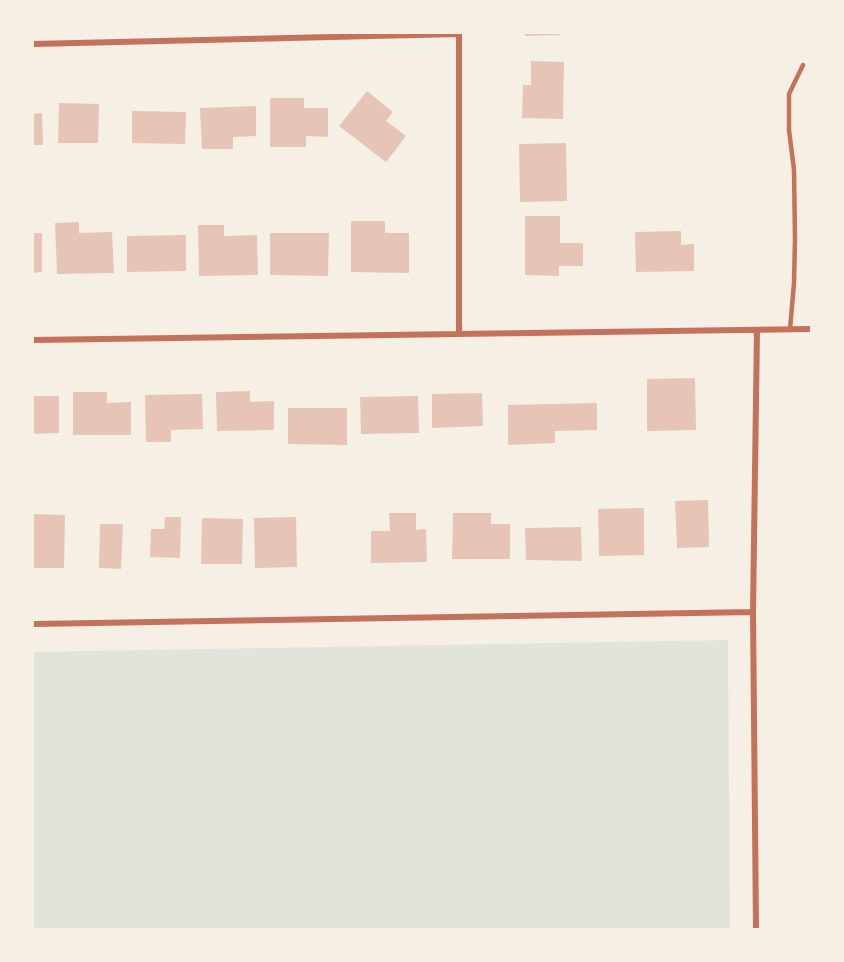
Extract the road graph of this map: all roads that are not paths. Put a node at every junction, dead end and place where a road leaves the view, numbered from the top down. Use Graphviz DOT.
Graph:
graph roads {
  1 [pos="459,33"];
  2 [pos="33,44"];
  3 [pos="803,65"];
  4 [pos="790,329"];
  5 [pos="811,329"];
  6 [pos="757,330"];
  7 [pos="459,334"];
  8 [pos="33,340"];
  9 [pos="753,612"];
  10 [pos="33,624"];
  11 [pos="756,929"];
  1 -- 2 [label="street"];
  1 -- 7 [label="street"];
  3 -- 4 [label="lane"];
  4 -- 5 [label="street"];
  4 -- 6 [label="street"];
  6 -- 7 [label="street"];
  6 -- 9 [label="street"];
  7 -- 8 [label="street"];
  9 -- 10 [label="street"];
  9 -- 11 [label="street"];
}
